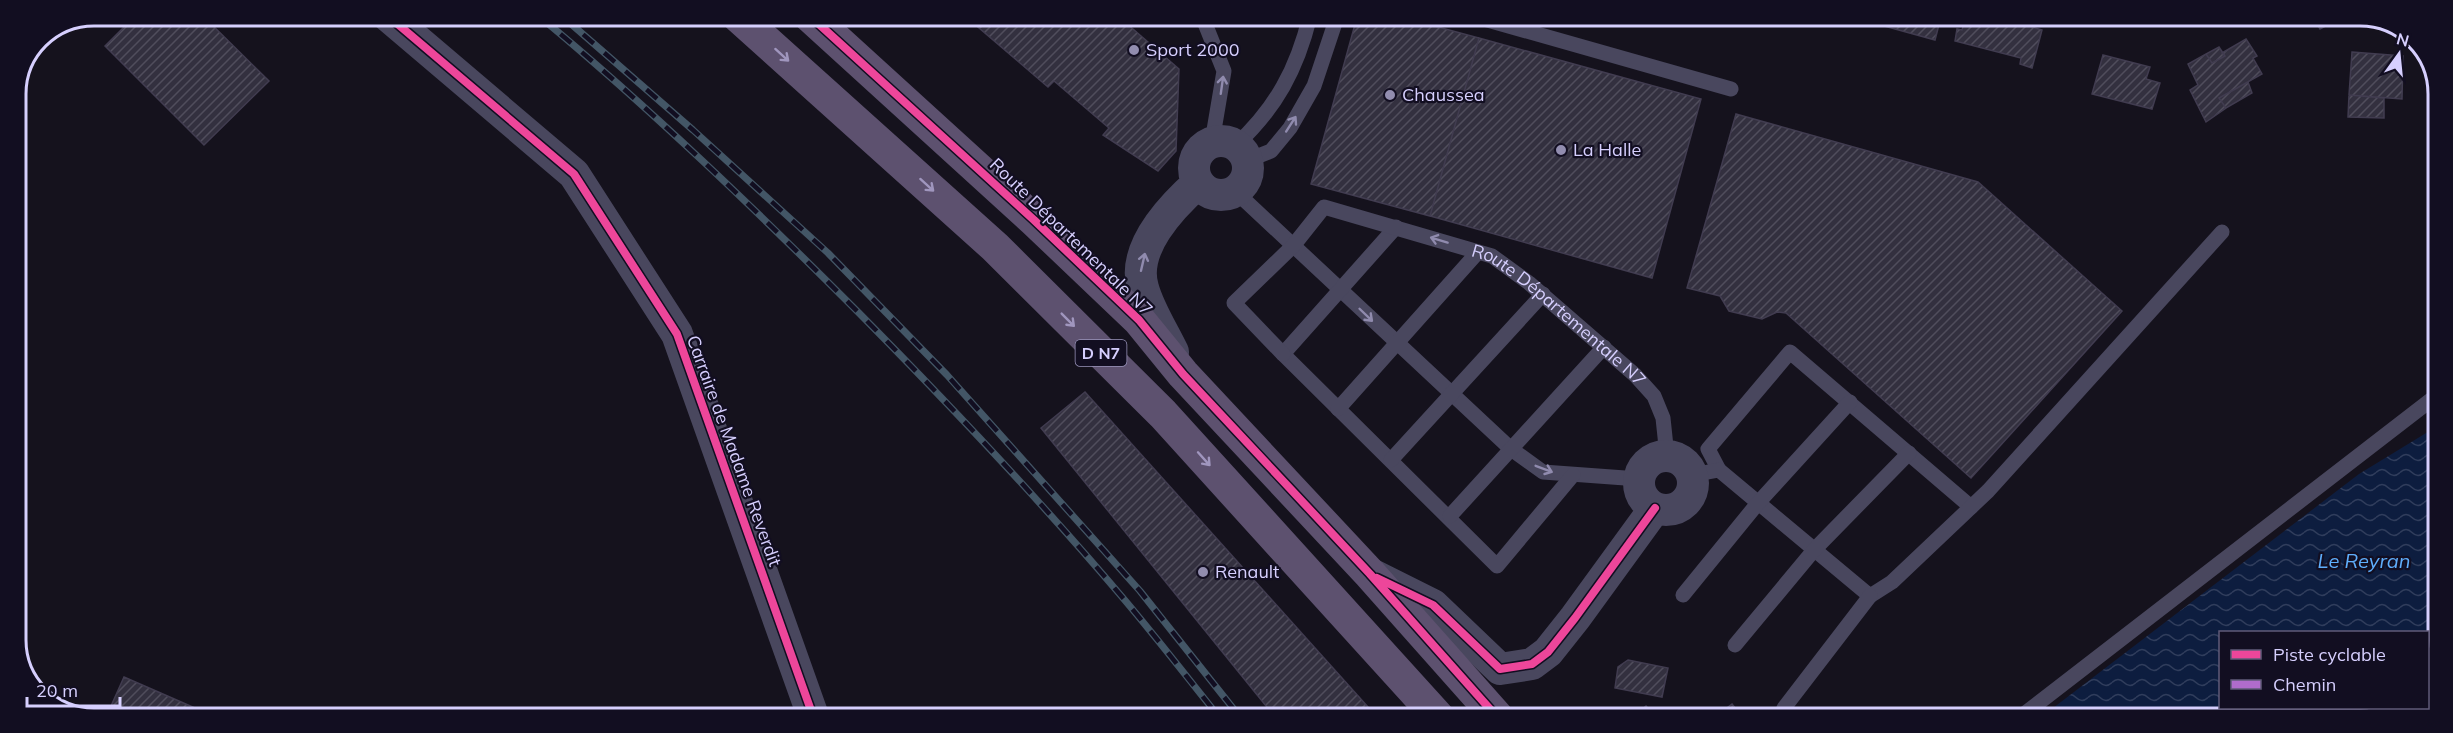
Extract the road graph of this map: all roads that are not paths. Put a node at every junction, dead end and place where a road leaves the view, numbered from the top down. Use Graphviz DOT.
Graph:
graph roads {
  1 [pos="400,26"];
  2 [pos="749,26"];
  3 [pos="795,26"];
  4 [pos="821,26"];
  5 [pos="1206,26"];
  6 [pos="1308,26"];
  7 [pos="1334,26"];
  8 [pos="1509,26"];
  9 [pos="1731,89"];
  10 [pos="1232,149"];
  11 [pos="1198,183"];
  12 [pos="1236,192"];
  13 [pos="1396,227"];
  14 [pos="2222,232"];
  15 [pos="1293,246"];
  16 [pos="1478,252"];
  17 [pos="1341,291"];
  18 [pos="1543,294"];
  19 [pos="1397,344"];
  20 [pos="1604,347"];
  21 [pos="1283,354"];
  22 [pos="1183,374"];
  23 [pos="1450,394"];
  24 [pos="1850,402"];
  25 [pos="2428,403"];
  26 [pos="1338,409"];
  27 [pos="1511,449"];
  28 [pos="1909,453"];
  29 [pos="1667,456"];
  30 [pos="1391,460"];
  31 [pos="1706,473"];
  32 [pos="1574,475"];
  33 [pos="1639,479"];
  34 [pos="1758,503"];
  35 [pos="1971,507"];
  36 [pos="1656,508"];
  37 [pos="1450,516"];
  38 [pos="1814,550"];
  39 [pos="1370,574"];
  40 [pos="1683,595"];
  41 [pos="1870,596"];
  42 [pos="1735,645"];
  43 [pos="810,708"];
  44 [pos="1430,708"];
  45 [pos="1489,708"];
  46 [pos="1784,708"];
  47 [pos="2032,708"];
  1 -- 43 [label="street, Carraire de Madame Reverdit"];
  2 -- 44 [label="main road, D N7, one-way"];
  3 -- 22 [label="main road, Route Départementale N7 / D N7"];
  4 -- 22 [label="main road, Route Départementale N7"];
  10 -- 5 [label="lane, one-way"];
  6 -- 10 [label="lane"];
  10 -- 7 [label="lane, one-way"];
  8 -- 9 [label="lane"];
  10 -- 11 [label="street"];
  10 -- 12 [label="street"];
  11 -- 12 [label="street"];
  22 -- 11 [label="street, Route Départementale N7, one-way"];
  12 -- 15 [label="lane"];
  13 -- 15 [label="lane, Route Départementale N7"];
  16 -- 13 [label="lane, Route Départementale N7, one-way"];
  13 -- 17 [label="lane"];
  14 -- 35 [label="lane"];
  15 -- 17 [label="lane"];
  15 -- 21 [label="lane, Route Départementale N7"];
  16 -- 18 [label="lane, Route Départementale N7"];
  16 -- 19 [label="lane"];
  17 -- 19 [label="lane, one-way"];
  17 -- 21 [label="lane"];
  18 -- 20 [label="lane, Route Départementale N7"];
  18 -- 23 [label="lane"];
  19 -- 23 [label="lane"];
  19 -- 26 [label="lane"];
  20 -- 27 [label="lane"];
  20 -- 29 [label="lane, Route Départementale N7"];
  21 -- 26 [label="lane, Route Départementale N7"];
  22 -- 39 [label="main road, Route Départementale N7 / D N7"];
  23 -- 27 [label="lane"];
  23 -- 30 [label="lane"];
  24 -- 28 [label="lane"];
  24 -- 31 [label="lane"];
  24 -- 34 [label="lane"];
  25 -- 47 [label="lane"];
  26 -- 30 [label="lane, Route Départementale N7"];
  27 -- 32 [label="lane, one-way"];
  27 -- 37 [label="lane"];
  28 -- 35 [label="lane"];
  28 -- 38 [label="lane"];
  29 -- 31 [label="street"];
  29 -- 33 [label="street"];
  30 -- 37 [label="lane, Route Départementale N7"];
  31 -- 34 [label="lane"];
  31 -- 36 [label="street"];
  32 -- 33 [label="lane"];
  32 -- 37 [label="lane, Route Départementale N7"];
  33 -- 36 [label="street"];
  34 -- 38 [label="lane"];
  34 -- 40 [label="lane"];
  35 -- 41 [label="lane"];
  36 -- 39 [label="street, Route Départementale N7"];
  38 -- 41 [label="lane"];
  38 -- 42 [label="lane"];
  39 -- 45 [label="main road, Route Départementale N7 / D N7"];
  41 -- 46 [label="lane"];
}
